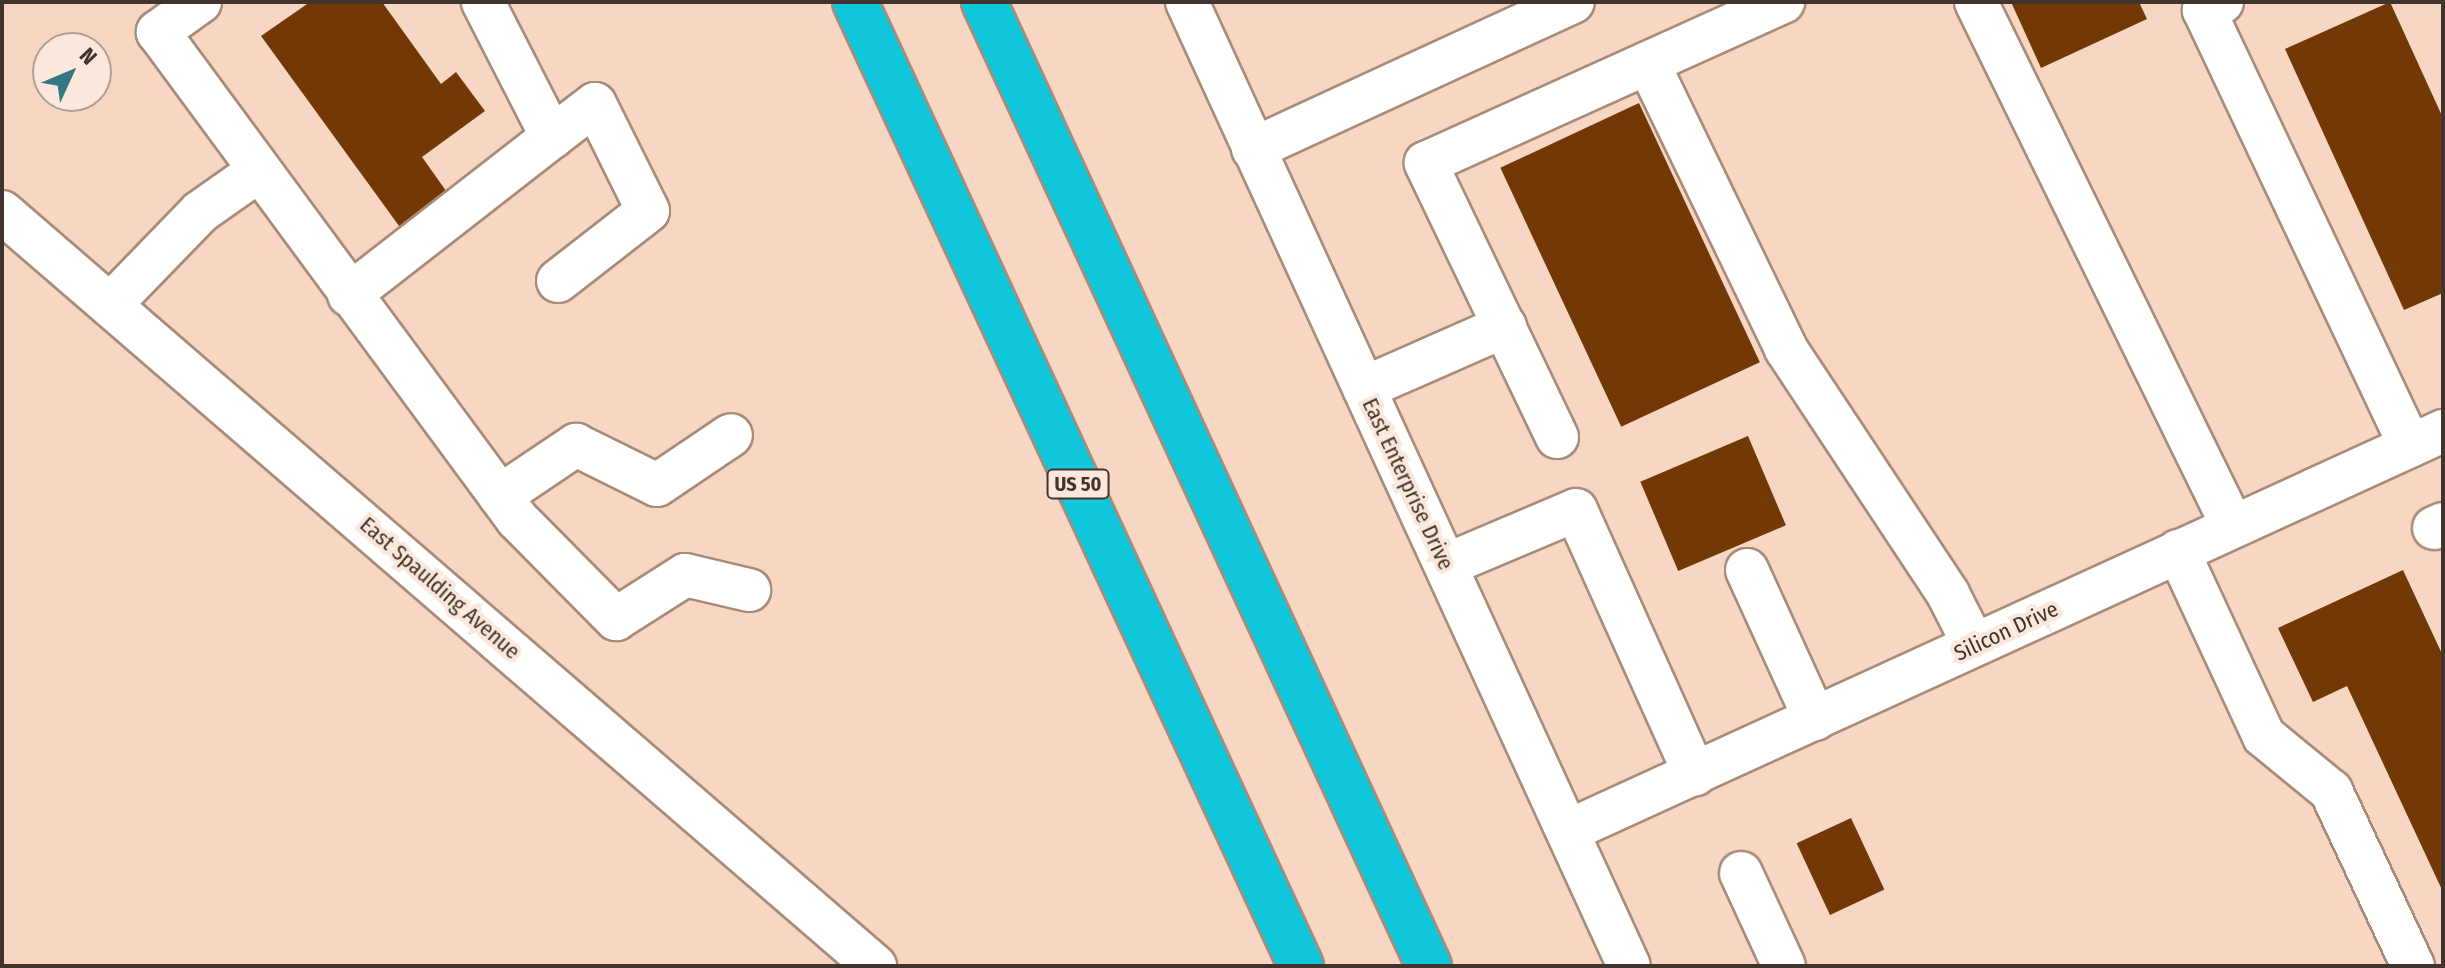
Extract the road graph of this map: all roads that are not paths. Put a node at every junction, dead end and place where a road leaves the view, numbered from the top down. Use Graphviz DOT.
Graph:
graph roads {
  1 [pos="200,2"];
  2 [pos="483,2"];
  3 [pos="855,2"];
  4 [pos="984,2"];
  5 [pos="1187,2"];
  6 [pos="1573,2"];
  7 [pos="1783,2"];
  8 [pos="1976,2"];
  9 [pos="2222,2"];
  10 [pos="1648,63"];
  11 [pos="552,137"];
  12 [pos="1253,149"];
  13 [pos="257,172"];
  14 [pos="2,212"];
  15 [pos="558,281"];
  16 [pos="349,295"];
  17 [pos="110,305"];
  18 [pos="1505,326"];
  19 [pos="1364,388"];
  20 [pos="731,435"];
  21 [pos="1557,437"];
  22 [pos="2426,438"];
  23 [pos="500,496"];
  24 [pos="2232,525"];
  25 [pos="2178,551"];
  26 [pos="1446,565"];
  27 [pos="1747,570"];
  28 [pos="749,590"];
  29 [pos="1974,645"];
  30 [pos="1815,719"];
  31 [pos="1695,775"];
  32 [pos="1568,831"];
  33 [pos="1741,873"];
  34 [pos="875,966"];
  35 [pos="1301,966"];
  36 [pos="1429,966"];
  37 [pos="1629,966"];
  38 [pos="1784,966"];
  39 [pos="2413,966"];
  1 -- 13 [label="street"];
  2 -- 11 [label="street"];
  3 -- 35 [label="highway, US 50"];
  4 -- 36 [label="highway"];
  5 -- 12 [label="street, East Enterprise Drive"];
  6 -- 12 [label="street"];
  7 -- 10 [label="street"];
  8 -- 24 [label="street"];
  9 -- 22 [label="street"];
  10 -- 18 [label="street"];
  10 -- 29 [label="street"];
  11 -- 15 [label="street"];
  11 -- 16 [label="street"];
  12 -- 19 [label="street, East Enterprise Drive"];
  13 -- 16 [label="street"];
  13 -- 17 [label="street"];
  14 -- 17 [label="street, East Spaulding Avenue"];
  16 -- 23 [label="street"];
  17 -- 34 [label="street, East Spaulding Avenue"];
  18 -- 19 [label="street"];
  18 -- 21 [label="street"];
  19 -- 26 [label="street, East Enterprise Drive"];
  20 -- 23 [label="street"];
  22 -- 24 [label="street, Silicon Drive"];
  23 -- 28 [label="street"];
  24 -- 25 [label="street, Silicon Drive"];
  25 -- 29 [label="street, Silicon Drive"];
  25 -- 39 [label="street"];
  26 -- 31 [label="street"];
  26 -- 32 [label="street, East Enterprise Drive"];
  27 -- 30 [label="street"];
  29 -- 30 [label="street, Silicon Drive"];
  30 -- 31 [label="street, Silicon Drive"];
  31 -- 32 [label="street, Silicon Drive"];
  32 -- 37 [label="street, East Enterprise Drive"];
  33 -- 38 [label="street"];
}
